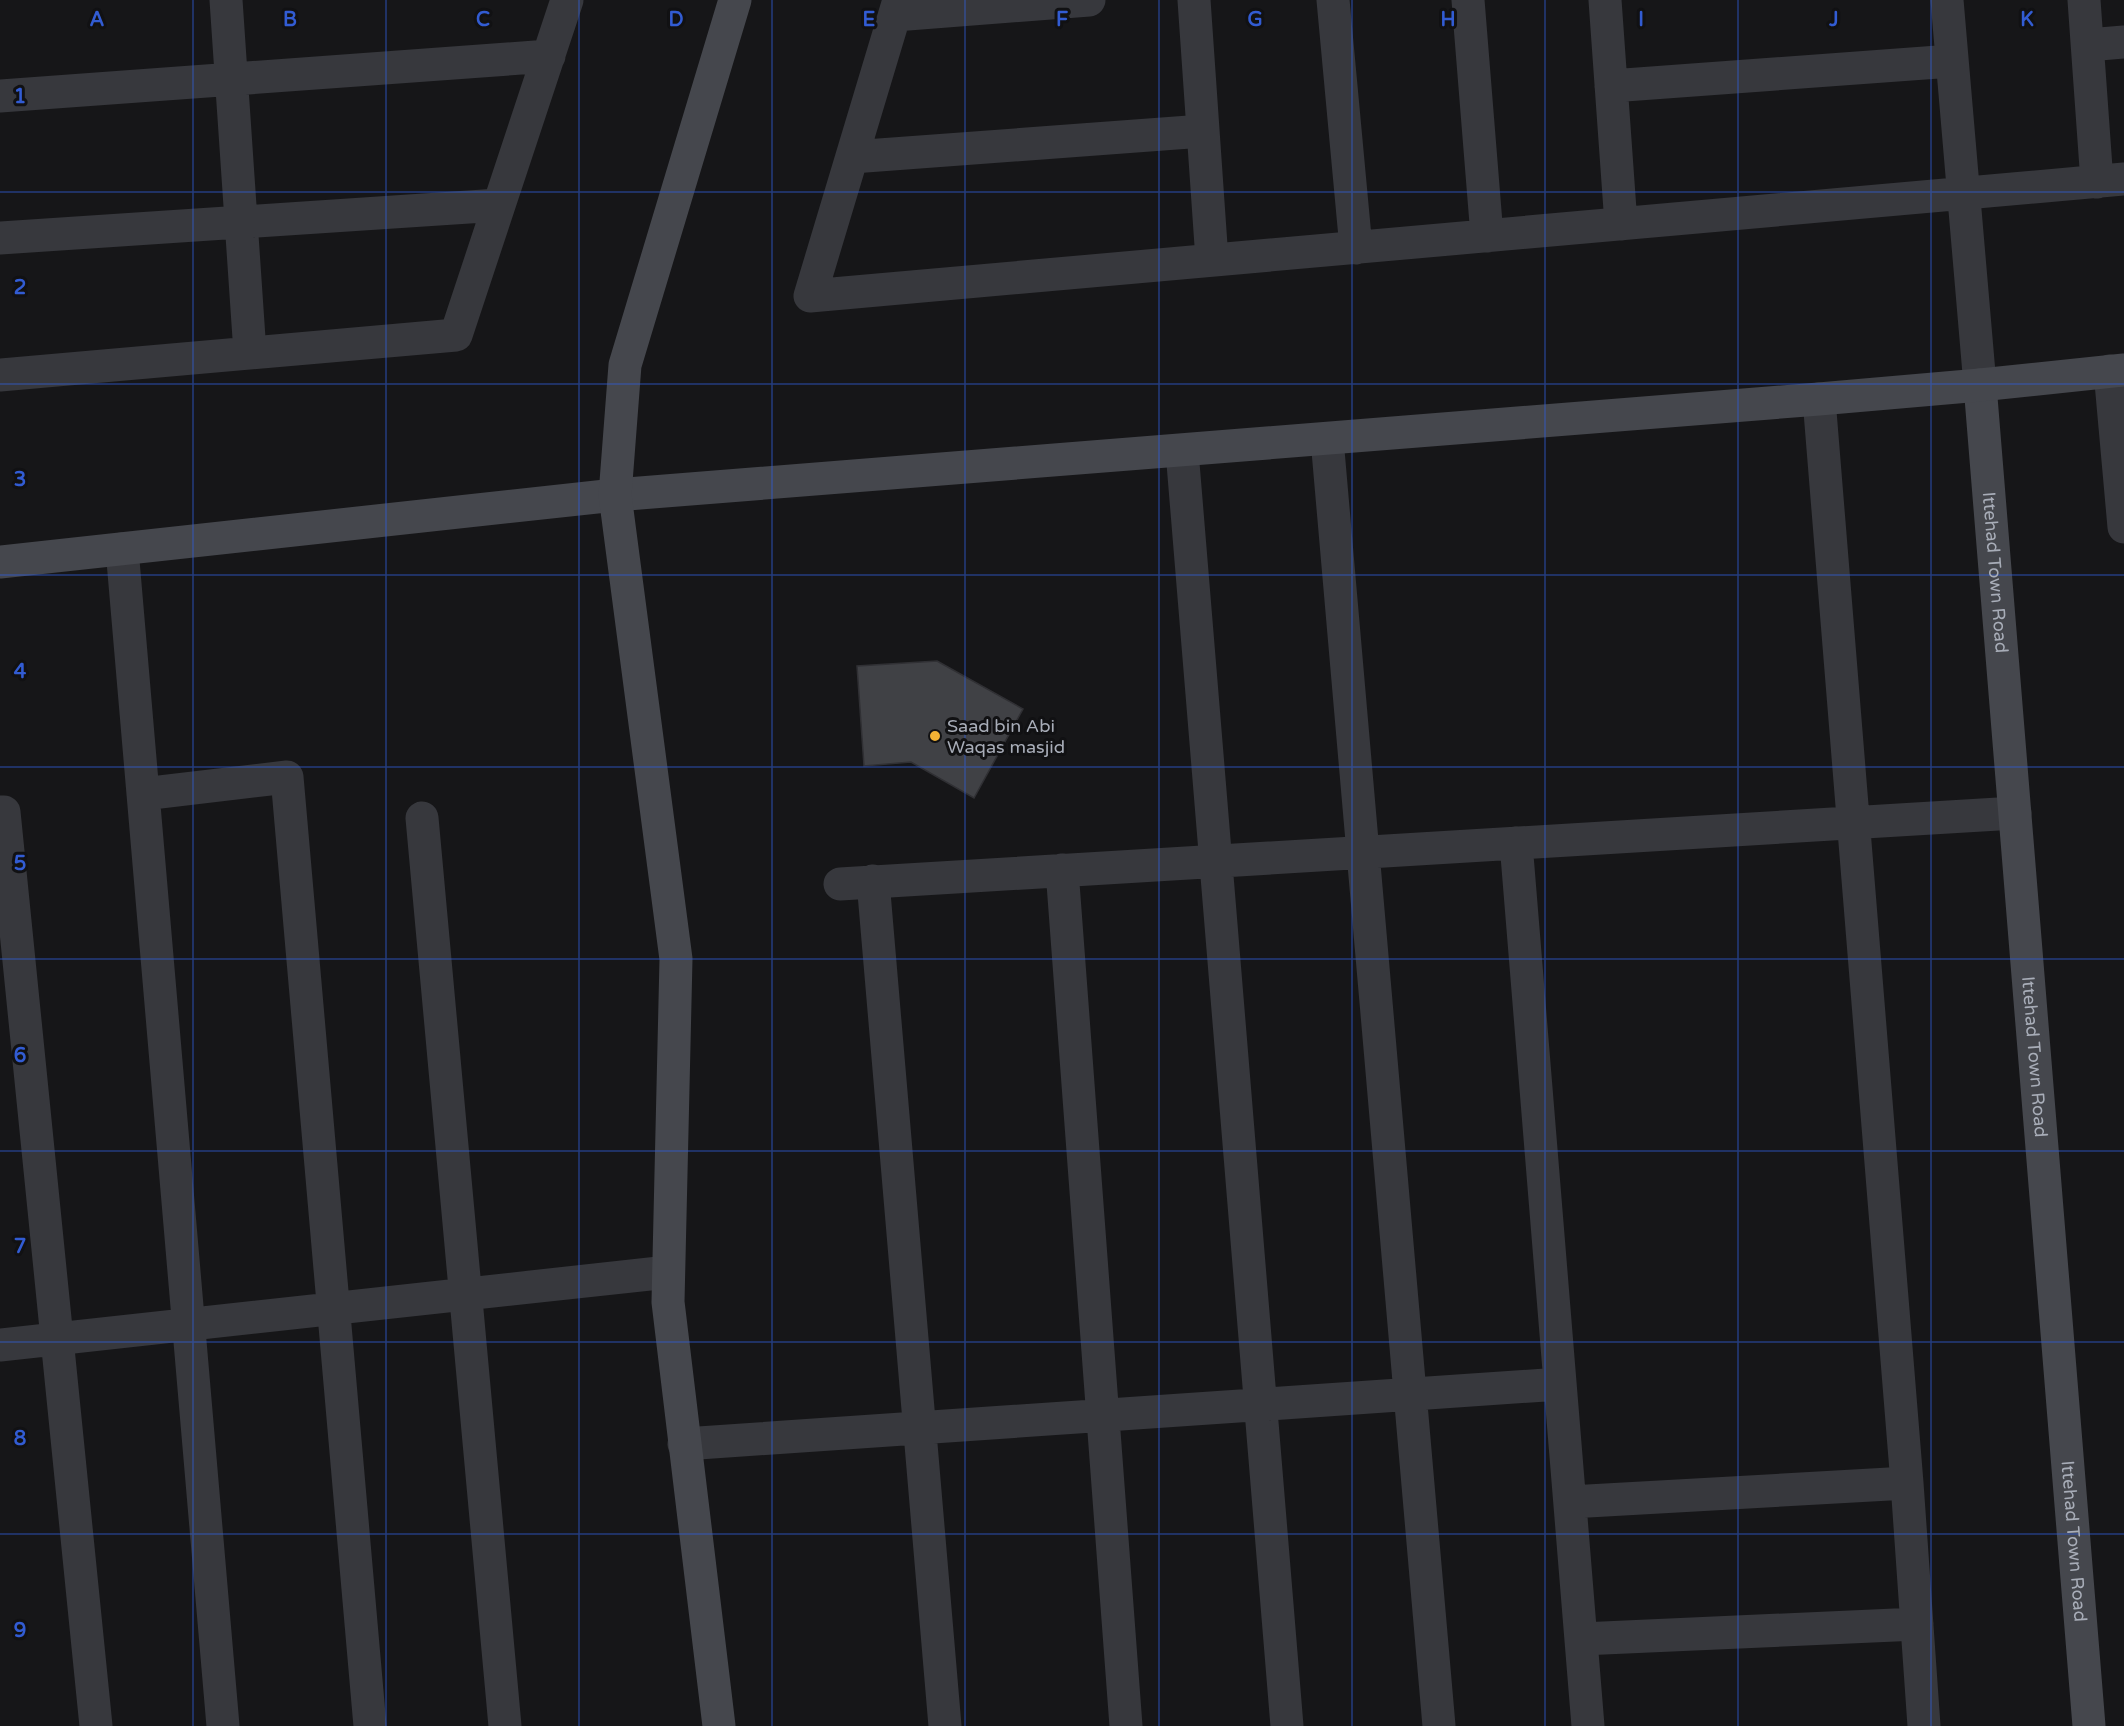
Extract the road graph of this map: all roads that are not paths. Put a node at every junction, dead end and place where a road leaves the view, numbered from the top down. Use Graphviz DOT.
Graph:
graph roads {
  1 [pos="226,0"];
  2 [pos="567,0"];
  3 [pos="735,0"];
  4 [pos="1089,0"];
  5 [pos="1194,0"];
  6 [pos="1333,0"];
  7 [pos="1468,0"];
  8 [pos="1605,0"];
  9 [pos="1947,0"];
  10 [pos="2084,0"];
  11 [pos="897,8"];
  12 [pos="2124,42"];
  13 [pos="2088,45"];
  14 [pos="549,56"];
  15 [pos="1952,61"];
  16 [pos="231,79"];
  17 [pos="1611,86"];
  18 [pos="0,96"];
  19 [pos="1203,131"];
  20 [pos="852,157"];
  21 [pos="2110,181"];
  22 [pos="1963,194"];
  23 [pos="499,205"];
  24 [pos="241,222"];
  25 [pos="1621,224"];
  26 [pos="1487,236"];
  27 [pos="0,238"];
  28 [pos="1356,248"];
  29 [pos="1212,260"];
  30 [pos="250,353"];
  31 [pos="2117,371"];
  32 [pos="0,375"];
  33 [pos="1980,385"];
  34 [pos="1819,399"];
  35 [pos="1327,439"];
  36 [pos="1182,451"];
  37 [pos="615,495"];
  38 [pos="2124,528"];
  39 [pos="122,549"];
  40 [pos="0,562"];
  41 [pos="143,794"];
  42 [pos="0,812"];
  43 [pos="2015,813"];
  44 [pos="422,818"];
  45 [pos="1853,823"];
  46 [pos="1516,843"];
  47 [pos="1363,852"];
  48 [pos="1216,861"];
  49 [pos="1062,870"];
  50 [pos="873,882"];
  51 [pos="840,884"];
  52 [pos="668,1272"];
  53 [pos="467,1294"];
  54 [pos="334,1309"];
  55 [pos="189,1325"];
  56 [pos="58,1339"];
  57 [pos="0,1345"];
  58 [pos="1560,1384"];
  59 [pos="1410,1394"];
  60 [pos="1260,1405"];
  61 [pos="1103,1415"];
  62 [pos="919,1428"];
  63 [pos="684,1444"];
  64 [pos="1907,1483"];
  65 [pos="1570,1502"];
  66 [pos="1917,1624"];
  67 [pos="1581,1639"];
  68 [pos="96,1726"];
  69 [pos="223,1726"];
  70 [pos="370,1726"];
  71 [pos="505,1726"];
  72 [pos="719,1726"];
  73 [pos="945,1726"];
  74 [pos="1126,1726"];
  75 [pos="1287,1726"];
  76 [pos="1439,1726"];
  77 [pos="1588,1726"];
  78 [pos="1924,1726"];
  79 [pos="2089,1726"];
  1 -- 16 [label="street"];
  2 -- 14 [label="street"];
  3 -- 37 [label="street"];
  4 -- 11 [label="street"];
  5 -- 19 [label="street"];
  6 -- 28 [label="street"];
  7 -- 26 [label="street"];
  8 -- 17 [label="street"];
  9 -- 15 [label="street"];
  10 -- 13 [label="street"];
  11 -- 20 [label="street"];
  12 -- 13 [label="street"];
  13 -- 21 [label="street"];
  14 -- 16 [label="street"];
  14 -- 23 [label="street"];
  15 -- 17 [label="street"];
  15 -- 22 [label="street"];
  16 -- 18 [label="street"];
  16 -- 24 [label="street"];
  17 -- 25 [label="street"];
  19 -- 20 [label="street"];
  19 -- 29 [label="street"];
  20 -- 29 [label="street"];
  21 -- 22 [label="street"];
  22 -- 25 [label="street"];
  22 -- 33 [label="street"];
  23 -- 24 [label="street"];
  23 -- 30 [label="street"];
  24 -- 27 [label="street"];
  24 -- 30 [label="street"];
  25 -- 26 [label="street"];
  26 -- 28 [label="street"];
  28 -- 29 [label="street"];
  30 -- 32 [label="street"];
  31 -- 33 [label="street"];
  31 -- 38 [label="street"];
  33 -- 34 [label="street"];
  33 -- 43 [label="street, Ittehad Town Road"];
  34 -- 35 [label="street"];
  34 -- 45 [label="street"];
  35 -- 36 [label="street"];
  35 -- 47 [label="street"];
  36 -- 37 [label="street"];
  36 -- 48 [label="street"];
  37 -- 39 [label="street"];
  37 -- 52 [label="street"];
  39 -- 40 [label="street"];
  39 -- 41 [label="street"];
  41 -- 54 [label="street"];
  41 -- 55 [label="street"];
  42 -- 56 [label="street"];
  43 -- 45 [label="street"];
  43 -- 79 [label="street, Ittehad Town Road"];
  44 -- 53 [label="street"];
  45 -- 46 [label="street"];
  45 -- 64 [label="street"];
  46 -- 47 [label="street"];
  46 -- 58 [label="street"];
  47 -- 48 [label="street"];
  47 -- 59 [label="street"];
  48 -- 49 [label="street"];
  48 -- 60 [label="street"];
  49 -- 50 [label="street"];
  49 -- 61 [label="street"];
  50 -- 51 [label="street"];
  50 -- 62 [label="street"];
  52 -- 53 [label="street"];
  52 -- 63 [label="street"];
  53 -- 54 [label="street"];
  53 -- 71 [label="street"];
  54 -- 55 [label="street"];
  54 -- 70 [label="street"];
  55 -- 56 [label="street"];
  55 -- 69 [label="street"];
  56 -- 57 [label="street"];
  56 -- 68 [label="street"];
  58 -- 59 [label="street"];
  58 -- 65 [label="street"];
  59 -- 60 [label="street"];
  59 -- 76 [label="street"];
  60 -- 61 [label="street"];
  60 -- 75 [label="street"];
  61 -- 62 [label="street"];
  61 -- 74 [label="street"];
  62 -- 63 [label="street"];
  62 -- 73 [label="street"];
  63 -- 72 [label="street"];
  64 -- 65 [label="street"];
  64 -- 66 [label="street"];
  65 -- 67 [label="street"];
  66 -- 67 [label="street"];
  66 -- 78 [label="street"];
  67 -- 77 [label="street"];
}
